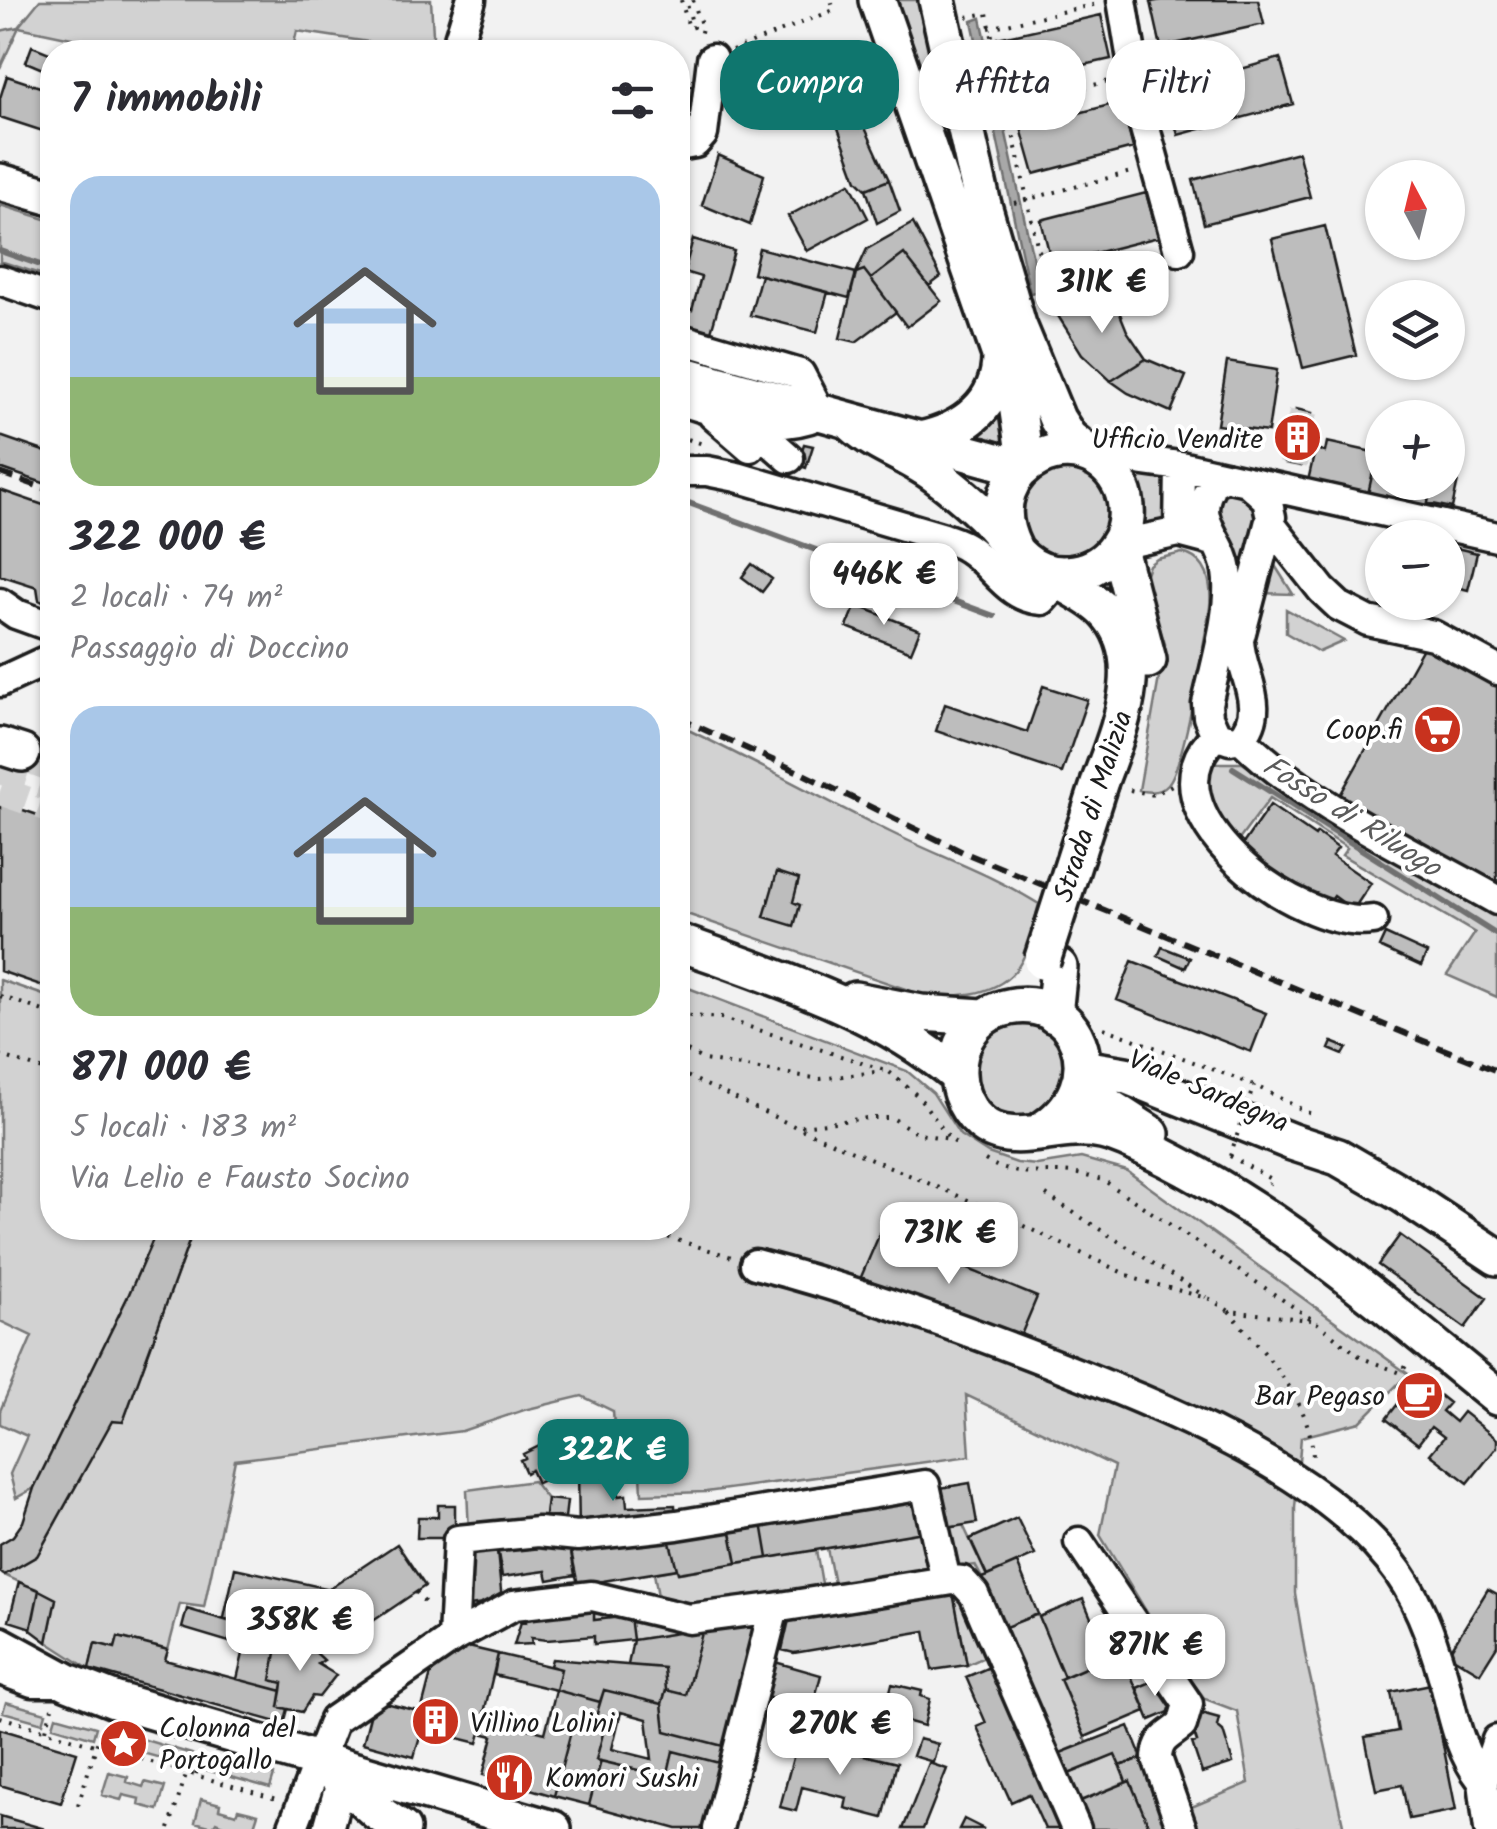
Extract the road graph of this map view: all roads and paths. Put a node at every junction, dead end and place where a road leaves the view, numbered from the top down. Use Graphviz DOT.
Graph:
graph roads {
  1 [pos="471,0"];
  2 [pos="694,0"];
  3 [pos="831,0"];
  4 [pos="876,0"];
  5 [pos="1111,2"];
  6 [pos="950,9"];
  7 [pos="990,28"];
  8 [pos="459,40"];
  9 [pos="993,40"];
  10 [pos="1123,40"];
  11 [pos="712,59"];
  12 [pos="1012,130"];
  13 [pos="1146,130"];
  14 [pos="690,143"];
  15 [pos="1154,166"];
  16 [pos="0,182"];
  17 [pos="40,194"];
  18 [pos="1027,200"];
  19 [pos="1005,206"];
  20 [pos="1179,251"];
  21 [pos="0,280"];
  22 [pos="40,294"];
  23 [pos="690,342"];
  24 [pos="1000,348"];
  25 [pos="690,376"];
  26 [pos="690,406"];
  27 [pos="690,409"];
  28 [pos="837,419"];
  29 [pos="748,433"];
  30 [pos="712,436"];
  31 [pos="920,440"];
  32 [pos="789,458"];
  33 [pos="1094,459"];
  34 [pos="1180,466"];
  35 [pos="1022,468"];
  36 [pos="690,471"];
  37 [pos="1236,478"];
  38 [pos="1270,524"];
  39 [pos="1179,532"];
  40 [pos="1497,537"];
  41 [pos="1213,541"];
  42 [pos="1118,544"];
  43 [pos="1014,549"];
  44 [pos="1044,571"];
  45 [pos="0,603"];
  46 [pos="40,623"];
  47 [pos="40,664"];
  48 [pos="1497,670"];
  49 [pos="0,682"];
  50 [pos="1228,736"];
  51 [pos="1109,784"];
  52 [pos="1497,900"];
  53 [pos="1373,920"];
  54 [pos="690,946"];
  55 [pos="1050,964"];
  56 [pos="820,994"];
  57 [pos="0,996"];
  58 [pos="40,1010"];
  59 [pos="996,1012"];
  60 [pos="690,1016"];
  61 [pos="1078,1025"];
  62 [pos="690,1052"];
  63 [pos="0,1055"];
  64 [pos="40,1069"];
  65 [pos="888,1071"];
  66 [pos="956,1075"];
  67 [pos="690,1078"];
  68 [pos="1082,1078"];
  69 [pos="1254,1085"];
  70 [pos="1311,1114"];
  71 [pos="796,1127"];
  72 [pos="1039,1132"];
  73 [pos="950,1139"];
  74 [pos="963,1147"];
  75 [pos="976,1155"];
  76 [pos="1338,1157"];
  77 [pos="1225,1171"];
  78 [pos="1266,1188"];
  79 [pos="1046,1195"];
  80 [pos="677,1240"];
  81 [pos="1497,1257"];
  82 [pos="755,1264"];
  83 [pos="1210,1300"];
  84 [pos="1229,1311"];
  85 [pos="1313,1320"];
  86 [pos="1410,1359"];
  87 [pos="1497,1397"];
  88 [pos="1304,1486"];
  89 [pos="1079,1542"];
  90 [pos="946,1581"];
  91 [pos="774,1608"];
  92 [pos="453,1638"];
  93 [pos="2,1651"];
  94 [pos="60,1695"];
  95 [pos="0,1717"];
  96 [pos="103,1723"];
  97 [pos="46,1730"];
  98 [pos="1497,1740"];
  99 [pos="96,1745"];
  100 [pos="202,1751"];
  101 [pos="335,1769"];
  102 [pos="187,1771"];
  103 [pos="196,1774"];
  104 [pos="1483,1782"];
  105 [pos="78,1806"];
  106 [pos="282,1820"];
  107 [pos="170,1829"];
  108 [pos="328,1829"];
  109 [pos="402,1829"];
  110 [pos="554,1829"];
  111 [pos="718,1829"];
  112 [pos="1076,1829"];
  113 [pos="1182,1829"];
  114 [pos="1490,1829"];
  1 -- 8 [label="street"];
  2 -- 11 [label="path"];
  3 -- 11 [label="path"];
  4 -- 24 [label="main road"];
  5 -- 7 [label="path"];
  5 -- 10 [label="street"];
  6 -- 7 [label="path"];
  6 -- 33 [label="main road"];
  7 -- 9 [label="path"];
  11 -- 14 [label="street"];
  12 -- 18 [label="path"];
  13 -- 15 [label="street"];
  15 -- 18 [label="path"];
  15 -- 20 [label="street"];
  16 -- 17 [label="main road"];
  18 -- 19 [label="path"];
  18 -- 20 [label="path"];
  21 -- 22 [label="street"];
  23 -- 28 [label="street"];
  24 -- 31 [label="main road"];
  24 -- 35 [label="main road"];
  25 -- 28 [label="main road"];
  26 -- 29 [label="street"];
  27 -- 30 [label="street"];
  28 -- 29 [label="street"];
  28 -- 31 [label="main road"];
  28 -- 43 [label="main road"];
  29 -- 32 [label="street"];
  31 -- 35 [label="main road"];
  33 -- 34 [label="street"];
  33 -- 35 [label="main road"];
  33 -- 42 [label="main road"];
  34 -- 37 [label="street"];
  34 -- 39 [label="street"];
  35 -- 43 [label="main road"];
  36 -- 44 [label="street"];
  37 -- 38 [label="street"];
  37 -- 40 [label="street"];
  37 -- 41 [label="street"];
  38 -- 48 [label="street"];
  38 -- 50 [label="street"];
  39 -- 41 [label="street"];
  39 -- 42 [label="street"];
  41 -- 50 [label="street"];
  42 -- 44 [label="main road"];
  42 -- 51 [label="main road, Strada di Malizia"];
  43 -- 44 [label="main road"];
  44 -- 51 [label="main road, Strada di Malizia"];
  45 -- 46 [label="street"];
  47 -- 49 [label="street"];
  50 -- 52 [label="street"];
  50 -- 53 [label="street"];
  51 -- 55 [label="main road, Strada di Malizia"];
  54 -- 56 [label="main road"];
  55 -- 59 [label="main road, Strada di Malizia"];
  55 -- 61 [label="main road, Strada di Malizia"];
  56 -- 59 [label="main road"];
  56 -- 66 [label="main road"];
  57 -- 58 [label="path"];
  59 -- 61 [label="main road"];
  59 -- 66 [label="main road"];
  60 -- 65 [label="path"];
  61 -- 68 [label="main road"];
  61 -- 69 [label="path"];
  61 -- 76 [label="main road, Viale Sardegna"];
  62 -- 65 [label="path"];
  63 -- 64 [label="path"];
  65 -- 73 [label="path"];
  66 -- 72 [label="main road"];
  67 -- 71 [label="path"];
  68 -- 72 [label="main road"];
  68 -- 76 [label="main road, Viale Sardegna"];
  68 -- 77 [label="main road"];
  69 -- 70 [label="path"];
  69 -- 77 [label="path, bridge"];
  71 -- 73 [label="path"];
  71 -- 83 [label="path"];
  72 -- 77 [label="main road"];
  73 -- 74 [label="path"];
  75 -- 85 [label="path"];
  76 -- 81 [label="main road, Viale Sardegna"];
  77 -- 78 [label="path"];
  77 -- 87 [label="main road"];
  79 -- 83 [label="path"];
  80 -- 82 [label="path"];
  82 -- 88 [label="street"];
  83 -- 84 [label="path"];
  84 -- 85 [label="path"];
  84 -- 88 [label="path"];
  85 -- 86 [label="path"];
  88 -- 104 [label="street"];
  89 -- 113 [label="street"];
  90 -- 91 [label="street"];
  90 -- 92 [label="street"];
  90 -- 112 [label="street"];
  91 -- 92 [label="street"];
  91 -- 111 [label="street"];
  92 -- 101 [label="street"];
  93 -- 94 [label="main road"];
  94 -- 97 [label="path"];
  94 -- 101 [label="main road"];
  95 -- 97 [label="path"];
  96 -- 99 [label="path"];
  97 -- 99 [label="path"];
  98 -- 104 [label="street"];
  99 -- 102 [label="path"];
  99 -- 105 [label="path"];
  100 -- 103 [label="path"];
  101 -- 106 [label="street"];
  101 -- 108 [label="street"];
  101 -- 109 [label="main road"];
  101 -- 110 [label="main road"];
  102 -- 103 [label="path"];
  102 -- 107 [label="path"];
  103 -- 106 [label="path"];
  104 -- 114 [label="street"];
}
